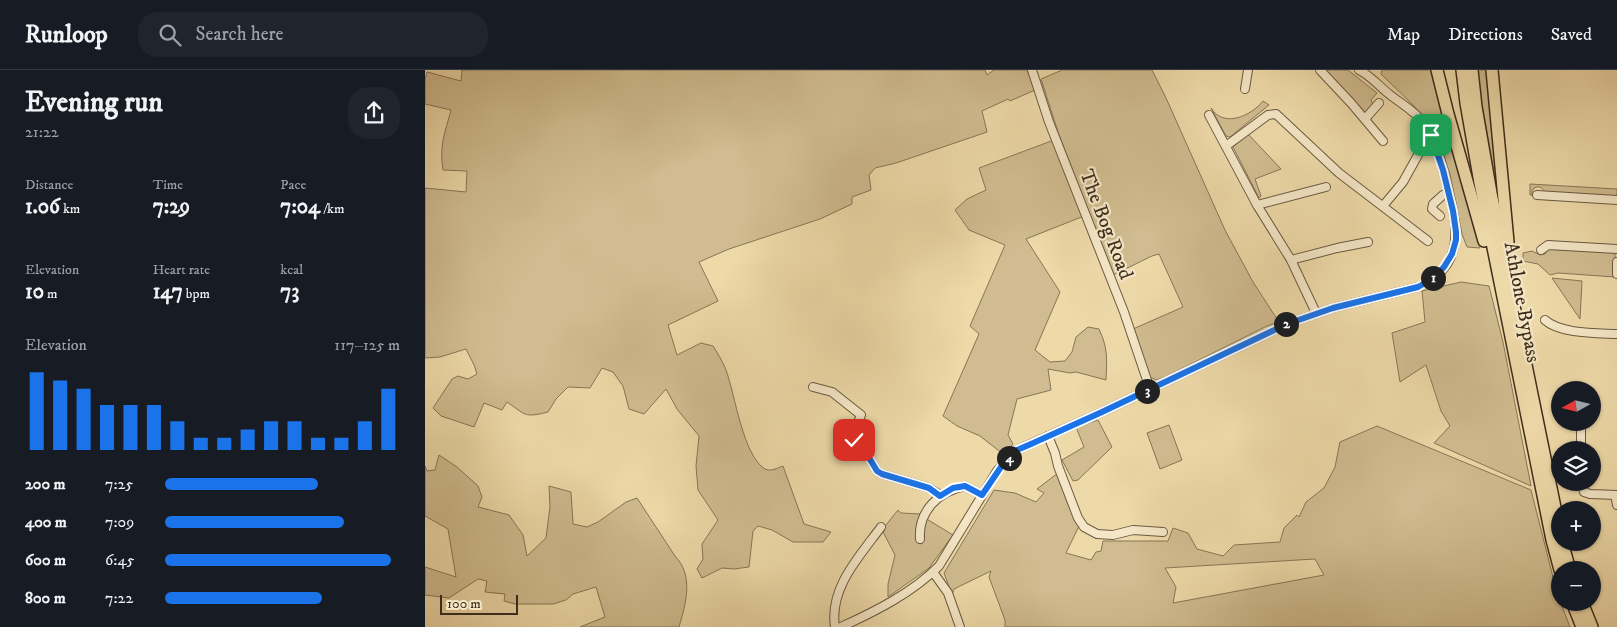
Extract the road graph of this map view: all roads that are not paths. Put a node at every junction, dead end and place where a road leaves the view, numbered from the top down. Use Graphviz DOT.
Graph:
graph roads {
  1 [pos="1032,70"];
  2 [pos="1248,70"];
  3 [pos="1319,70"];
  4 [pos="1359,70"];
  5 [pos="1437,70"];
  6 [pos="1462,70"];
  7 [pos="1472,70"];
  8 [pos="1492,70"];
  9 [pos="1369,72"];
  10 [pos="1245,89"];
  11 [pos="1379,103"];
  12 [pos="1209,115"];
  13 [pos="1365,119"];
  14 [pos="1383,141"];
  15 [pos="1226,146"];
  16 [pos="1418,155"];
  17 [pos="1326,187"];
  18 [pos="1449,193"];
  19 [pos="1537,195"];
  20 [pos="1617,200"];
  21 [pos="1257,205"];
  22 [pos="1383,206"];
  23 [pos="1440,216"];
  24 [pos="1428,241"];
  25 [pos="1368,242"];
  26 [pos="1617,249"];
  27 [pos="1541,250"];
  28 [pos="1291,260"];
  29 [pos="1617,262"];
  30 [pos="1617,274"];
  31 [pos="1316,314"];
  32 [pos="1545,320"];
  33 [pos="1617,334"];
  34 [pos="1512,344"];
  35 [pos="1530,385"];
  36 [pos="813,387"];
  37 [pos="1150,389"];
  38 [pos="1048,436"];
  39 [pos="1584,491"];
  40 [pos="982,495"];
  41 [pos="1616,495"];
  42 [pos="940,496"];
  43 [pos="1554,501"];
  44 [pos="1617,505"];
  45 [pos="881,527"];
  46 [pos="1163,532"];
  47 [pos="920,539"];
  48 [pos="1558,561"];
  49 [pos="933,572"];
  50 [pos="1576,611"];
  51 [pos="1585,611"];
  52 [pos="835,627"];
  53 [pos="841,627"];
  54 [pos="960,627"];
  55 [pos="1582,627"];
  56 [pos="1592,627"];
  1 -- 37 [label="street, The Bog Road"];
  2 -- 10 [label="street"];
  3 -- 13 [label="street"];
  4 -- 9 [label="street"];
  5 -- 34 [label="highway"];
  6 -- 34 [label="highway, Athlone Bypass"];
  7 -- 35 [label="highway, Athlone Bypass"];
  8 -- 35 [label="highway"];
  9 -- 18 [label="street"];
  11 -- 13 [label="street"];
  12 -- 15 [label="street"];
  13 -- 14 [label="street"];
  15 -- 21 [label="street"];
  15 -- 22 [label="street"];
  16 -- 22 [label="street"];
  17 -- 21 [label="street"];
  18 -- 23 [label="street"];
  18 -- 31 [label="street"];
  19 -- 20 [label="street"];
  21 -- 28 [label="street"];
  22 -- 24 [label="street"];
  25 -- 28 [label="street"];
  26 -- 27 [label="street"];
  28 -- 31 [label="street"];
  29 -- 30 [label="street"];
  31 -- 37 [label="street"];
  32 -- 33 [label="street"];
  34 -- 48 [label="highway, Athlone Bypass"];
  35 -- 43 [label="highway, Athlone Bypass"];
  36 -- 42 [label="street"];
  37 -- 38 [label="street"];
  38 -- 40 [label="street"];
  38 -- 46 [label="street"];
  39 -- 41 [label="street"];
  40 -- 42 [label="street"];
  40 -- 49 [label="street"];
  41 -- 44 [label="street"];
  42 -- 47 [label="street"];
  45 -- 52 [label="street"];
  49 -- 53 [label="street"];
  49 -- 54 [label="street"];
  50 -- 55 [label="highway"];
  51 -- 56 [label="highway"];
}
